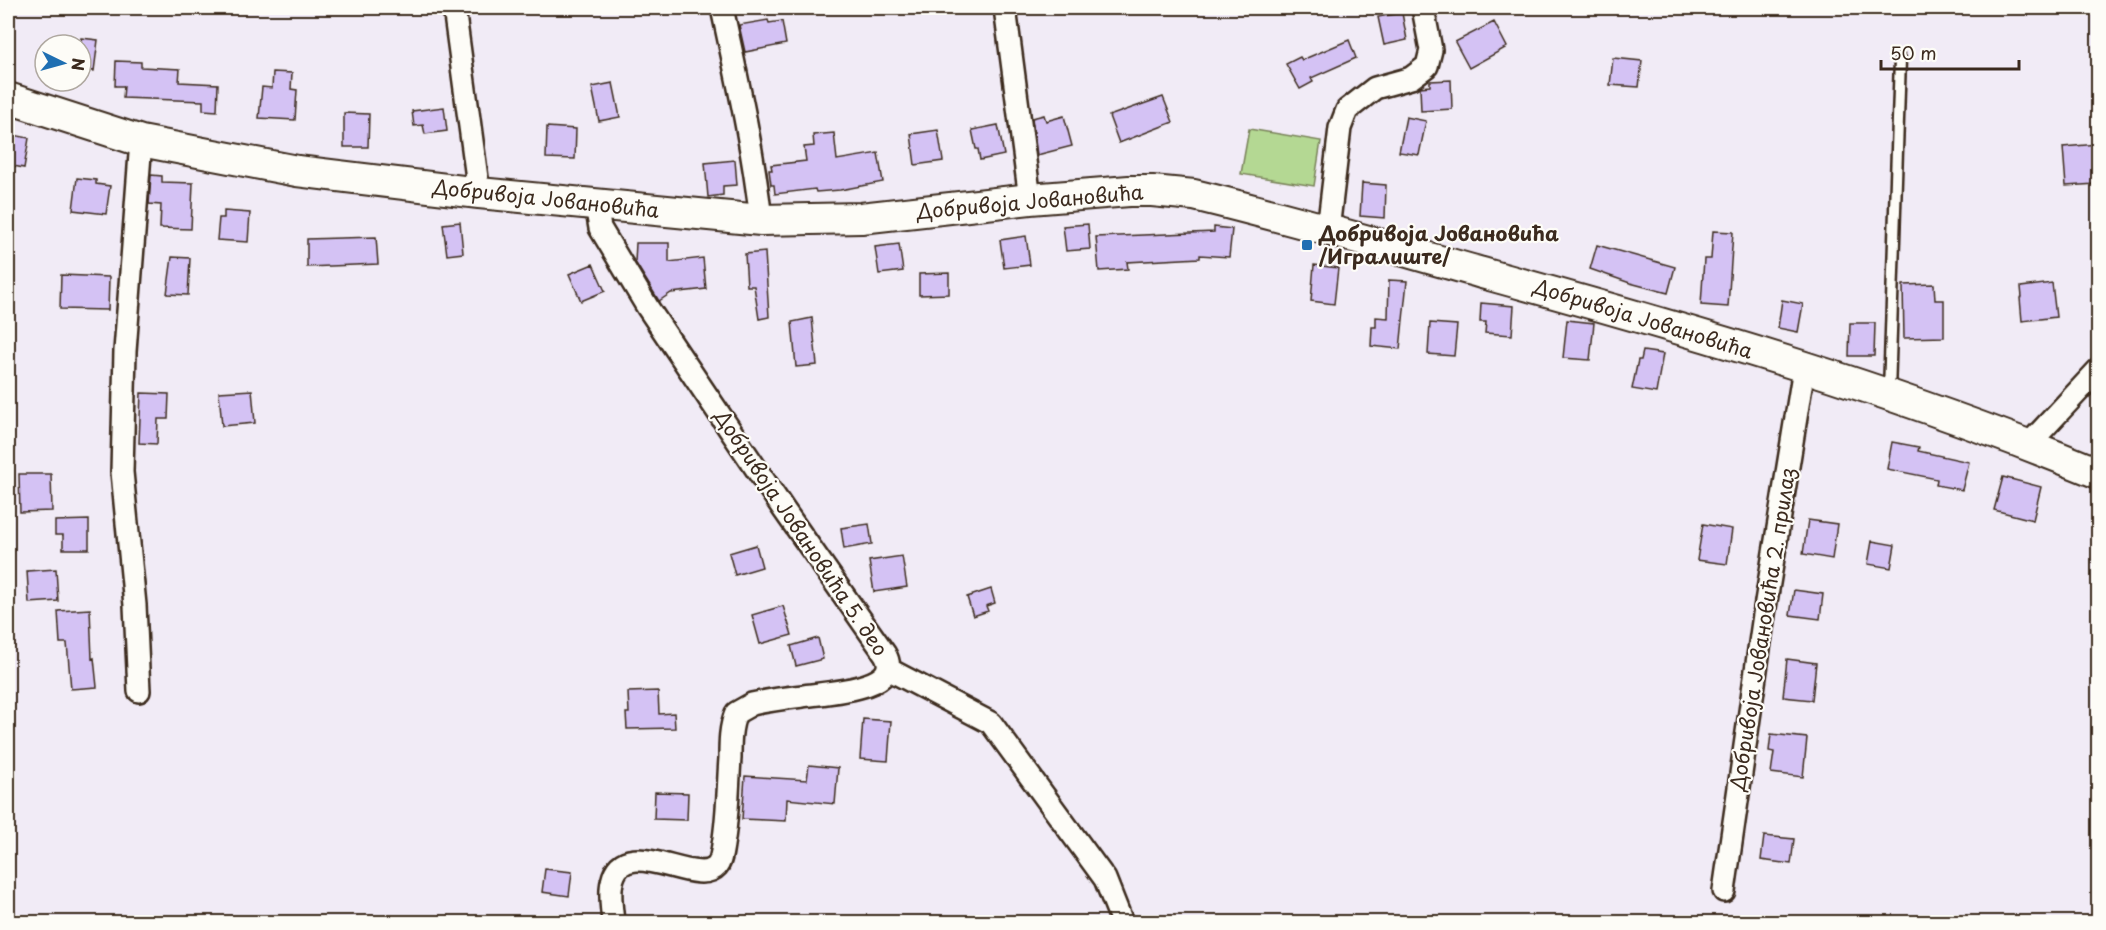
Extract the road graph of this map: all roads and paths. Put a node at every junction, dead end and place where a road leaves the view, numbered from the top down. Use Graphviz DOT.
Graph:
graph roads {
  1 [pos="454,8"];
  2 [pos="722,8"];
  3 [pos="1005,8"];
  4 [pos="1423,8"];
  5 [pos="1900,59"];
  6 [pos="8,98"];
  7 [pos="141,141"];
  8 [pos="479,193"];
  9 [pos="1030,199"];
  10 [pos="596,205"];
  11 [pos="761,220"];
  12 [pos="1328,230"];
  13 [pos="1804,369"];
  14 [pos="2098,370"];
  15 [pos="1889,394"];
  16 [pos="2029,444"];
  17 [pos="2098,473"];
  18 [pos="888,669"];
  19 [pos="139,691"];
  20 [pos="1724,891"];
  21 [pos="613,922"];
  22 [pos="1122,922"];
  1 -- 8 [label="street"];
  2 -- 11 [label="street"];
  3 -- 9 [label="street"];
  4 -- 12 [label="street"];
  5 -- 15 [label="lane"];
  6 -- 7 [label="street, Добривоја Јовановића"];
  7 -- 8 [label="street, Добривоја Јовановића"];
  7 -- 19 [label="street"];
  8 -- 10 [label="street, Добривоја Јовановића"];
  9 -- 11 [label="street, Добривоја Јовановића"];
  9 -- 12 [label="street, Добривоја Јовановића"];
  10 -- 11 [label="street, Добривоја Јовановића"];
  10 -- 18 [label="street, Добривоја Јовановића 5. део"];
  12 -- 13 [label="street, Добривоја Јовановића"];
  13 -- 15 [label="street, Добривоја Јовановића"];
  13 -- 20 [label="street, Добривоја Јовановића 2. прилаз"];
  14 -- 16 [label="street"];
  15 -- 16 [label="street, Добривоја Јовановића"];
  16 -- 17 [label="street, Добривоја Јовановића"];
  18 -- 21 [label="street, Добривоја Јовановића 5. део"];
  18 -- 22 [label="street"];
}
